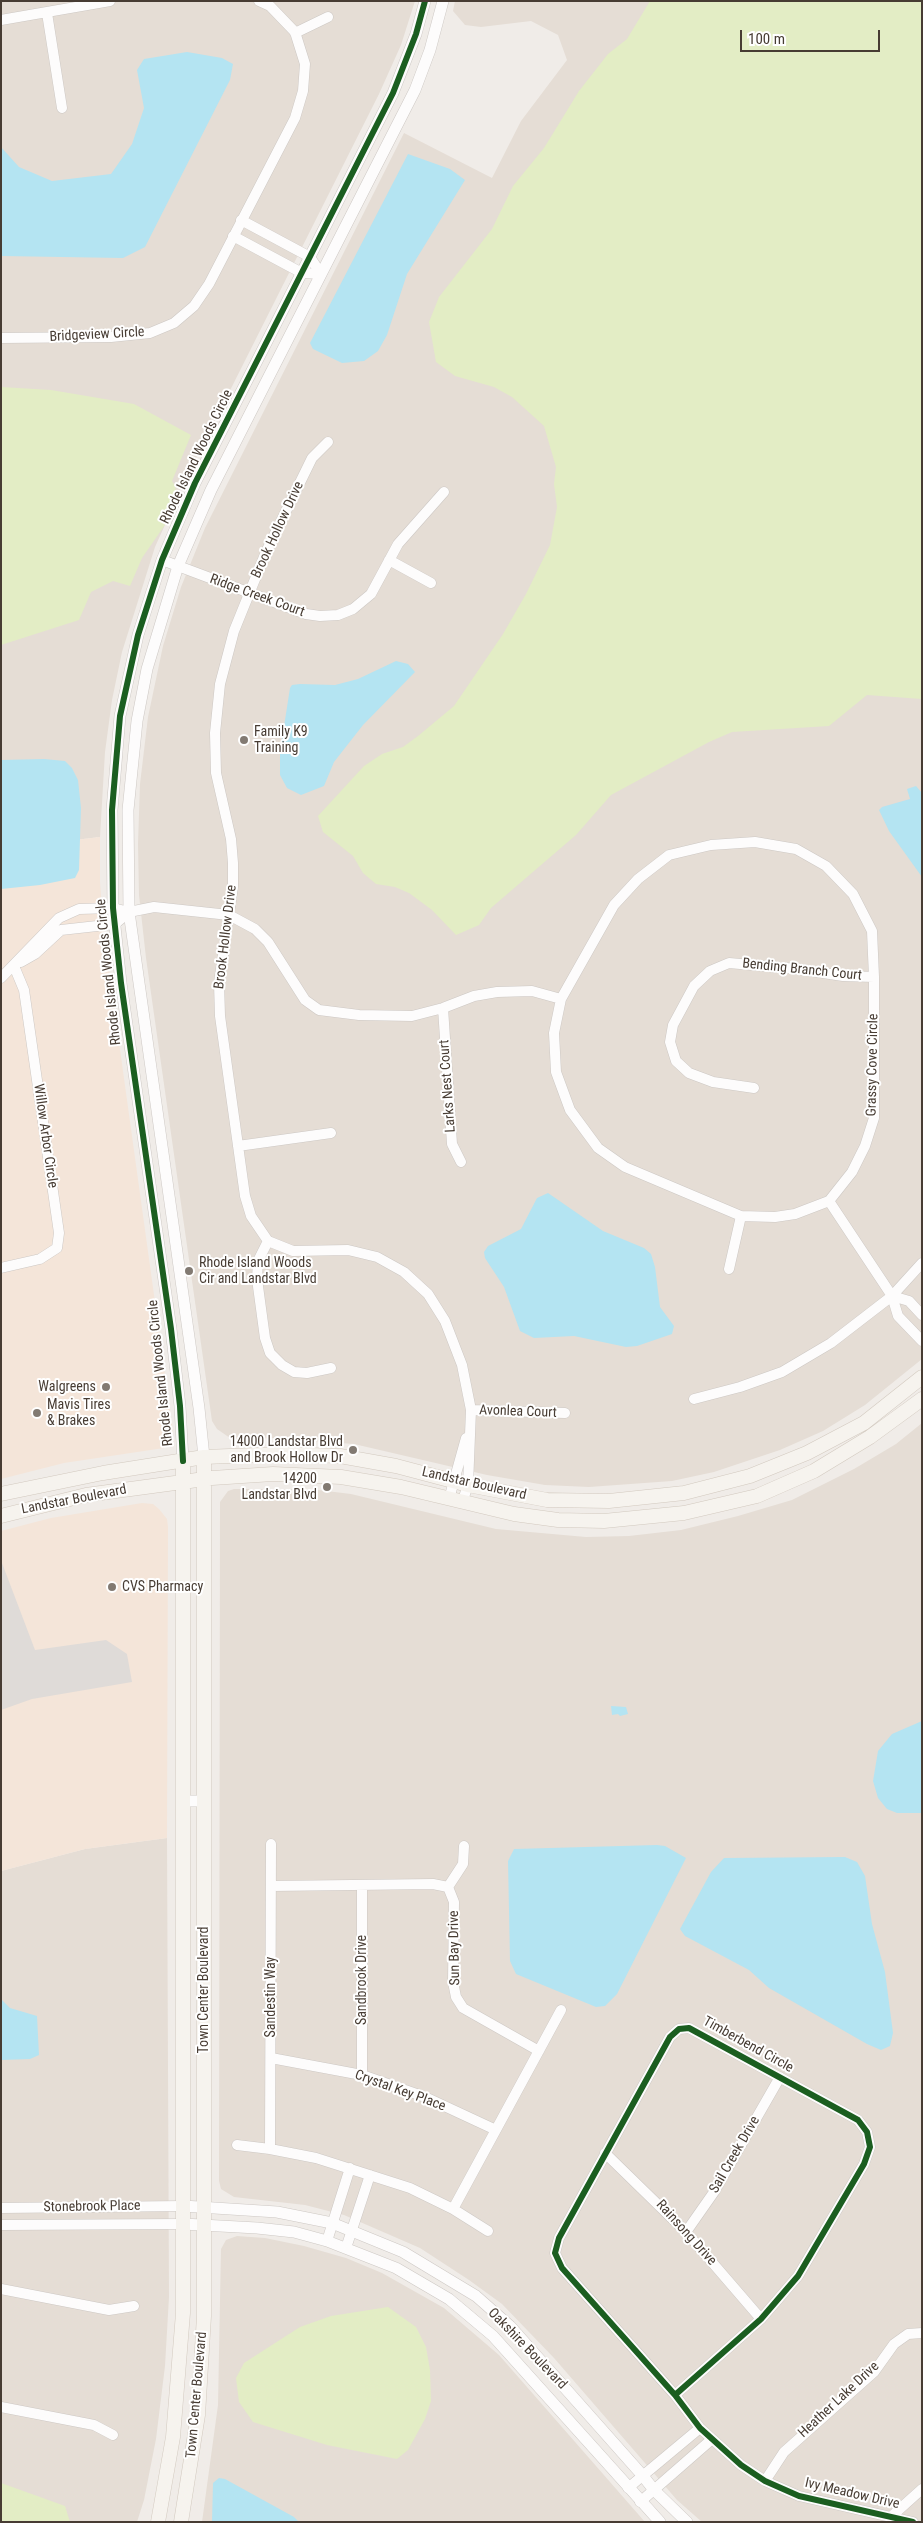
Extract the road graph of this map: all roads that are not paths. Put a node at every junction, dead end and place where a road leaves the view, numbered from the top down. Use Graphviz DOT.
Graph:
graph roads {
  1 [pos="110,1"];
  2 [pos="259,1"];
  3 [pos="425,1"];
  4 [pos="443,1"];
  5 [pos="48,13"];
  6 [pos="328,17"];
  7 [pos="1,20"];
  8 [pos="295,33"];
  9 [pos="62,108"];
  10 [pos="241,220"];
  11 [pos="233,236"];
  12 [pos="310,257"];
  13 [pos="302,273"];
  14 [pos="321,274"];
  15 [pos="1,338"];
  16 [pos="328,442"];
  17 [pos="444,492"];
  18 [pos="162,560"];
  19 [pos="389,560"];
  20 [pos="178,566"];
  21 [pos="431,583"];
  22 [pos="249,593"];
  23 [pos="120,716"];
  24 [pos="137,721"];
  25 [pos="113,908"];
  26 [pos="129,912"];
  27 [pos="229,915"];
  28 [pos="115,924"];
  29 [pos="14,966"];
  30 [pos="874,977"];
  31 [pos="1,978"];
  32 [pos="561,999"];
  33 [pos="443,1008"];
  34 [pos="754,1088"];
  35 [pos="332,1133"];
  36 [pos="238,1146"];
  37 [pos="461,1162"];
  38 [pos="829,1201"];
  39 [pos="741,1216"];
  40 [pos="268,1241"];
  41 [pos="922,1264"];
  42 [pos="1,1268"];
  43 [pos="730,1269"];
  44 [pos="892,1296"];
  45 [pos="922,1315"];
  46 [pos="922,1341"];
  47 [pos="331,1368"];
  48 [pos="922,1377"];
  49 [pos="694,1399"];
  50 [pos="922,1399"];
  51 [pos="471,1410"];
  52 [pos="565,1413"];
  53 [pos="204,1458"];
  54 [pos="183,1461"];
  55 [pos="205,1479"];
  56 [pos="453,1481"];
  57 [pos="182,1482"];
  58 [pos="468,1485"];
  59 [pos="1,1494"];
  60 [pos="455,1501"];
  61 [pos="1,1516"];
  62 [pos="182,1801"];
  63 [pos="204,1801"];
  64 [pos="271,1844"];
  65 [pos="464,1846"];
  66 [pos="362,1885"];
  67 [pos="271,1886"];
  68 [pos="448,1887"];
  69 [pos="562,2010"];
  70 [pos="539,2051"];
  71 [pos="271,2058"];
  72 [pos="362,2075"];
  73 [pos="780,2076"];
  74 [pos="496,2130"];
  75 [pos="237,2145"];
  76 [pos="270,2149"];
  77 [pos="605,2153"];
  78 [pos="350,2168"];
  79 [pos="370,2175"];
  80 [pos="183,2206"];
  81 [pos="205,2206"];
  82 [pos="1,2208"];
  83 [pos="453,2209"];
  84 [pos="332,2223"];
  85 [pos="183,2224"];
  86 [pos="205,2224"];
  87 [pos="1,2225"];
  88 [pos="352,2230"];
  89 [pos="488,2231"];
  90 [pos="686,2232"];
  91 [pos="326,2241"];
  92 [pos="346,2248"];
  93 [pos="1,2289"];
  94 [pos="134,2306"];
  95 [pos="761,2319"];
  96 [pos="922,2333"];
  97 [pos="674,2395"];
  98 [pos="1,2407"];
  99 [pos="700,2428"];
  100 [pos="113,2435"];
  101 [pos="711,2440"];
  102 [pos="643,2476"];
  103 [pos="765,2481"];
  104 [pos="628,2488"];
  105 [pos="922,2489"];
  106 [pos="654,2490"];
  107 [pos="640,2502"];
  108 [pos="893,2516"];
  109 [pos="158,2522"];
  110 [pos="181,2522"];
  111 [pos="660,2522"];
  112 [pos="688,2522"];
  113 [pos="913,2522"];
  1 -- 5 [label="street"];
  2 -- 8 [label="street, Bridgeview Circle"];
  3 -- 12 [label="street, Rhode Island Woods Circle"];
  4 -- 14 [label="street, Rhode Island Woods Circle"];
  5 -- 7 [label="street"];
  5 -- 9 [label="street"];
  6 -- 8 [label="street"];
  8 -- 10 [label="street, Bridgeview Circle"];
  10 -- 11 [label="street, Bridgeview Circle"];
  10 -- 12 [label="street"];
  11 -- 13 [label="street"];
  11 -- 15 [label="street, Bridgeview Circle"];
  12 -- 13 [label="street, Rhode Island Woods Circle"];
  12 -- 14 [label="street"];
  13 -- 14 [label="street"];
  13 -- 18 [label="street, Rhode Island Woods Circle"];
  14 -- 20 [label="street, Rhode Island Woods Circle"];
  16 -- 22 [label="street, Brook Hollow Drive"];
  17 -- 19 [label="street, Ridge Creek Court"];
  18 -- 20 [label="street, Ridge Creek Court"];
  18 -- 23 [label="street, Rhode Island Woods Circle"];
  19 -- 21 [label="street"];
  19 -- 22 [label="street, Ridge Creek Court"];
  20 -- 22 [label="street, Ridge Creek Court"];
  20 -- 24 [label="street, Rhode Island Woods Circle"];
  22 -- 27 [label="street, Brook Hollow Drive"];
  23 -- 24 [label="street"];
  23 -- 25 [label="street, Rhode Island Woods Circle"];
  24 -- 26 [label="street, Rhode Island Woods Circle"];
  25 -- 26 [label="street"];
  25 -- 28 [label="street, Rhode Island Woods Circle"];
  25 -- 29 [label="street"];
  26 -- 27 [label="street"];
  26 -- 28 [label="street"];
  26 -- 53 [label="street, Rhode Island Woods Circle"];
  27 -- 33 [label="street"];
  27 -- 36 [label="street, Brook Hollow Drive"];
  28 -- 29 [label="street"];
  28 -- 54 [label="street, Rhode Island Woods Circle"];
  29 -- 31 [label="street"];
  29 -- 42 [label="street, Willow Arbor Circle"];
  30 -- 32 [label="street, Grassy Cove Circle"];
  30 -- 34 [label="street, Bending Branch Court"];
  30 -- 38 [label="street, Grassy Cove Circle"];
  32 -- 33 [label="street"];
  32 -- 39 [label="street, Grassy Cove Circle"];
  33 -- 37 [label="street, Larks Nest Court"];
  35 -- 36 [label="street"];
  36 -- 40 [label="street, Brook Hollow Drive"];
  38 -- 39 [label="street, Grassy Cove Circle"];
  38 -- 44 [label="street"];
  39 -- 43 [label="street"];
  40 -- 47 [label="street"];
  40 -- 51 [label="street"];
  41 -- 44 [label="street"];
  44 -- 45 [label="street"];
  44 -- 46 [label="street"];
  44 -- 49 [label="street"];
  48 -- 58 [label="main road, Landstar Boulevard"];
  50 -- 60 [label="main road, Landstar Boulevard"];
  51 -- 52 [label="street, Avonlea Court"];
  51 -- 56 [label="street"];
  51 -- 58 [label="street"];
  53 -- 54 [label="main road, Landstar Boulevard"];
  53 -- 55 [label="main road, Town Center Boulevard"];
  53 -- 56 [label="main road, Landstar Boulevard"];
  54 -- 57 [label="main road, Town Center Boulevard"];
  54 -- 59 [label="main road, Landstar Boulevard"];
  55 -- 57 [label="main road, Landstar Boulevard"];
  55 -- 60 [label="main road, Landstar Boulevard"];
  55 -- 63 [label="main road, Town Center Boulevard"];
  56 -- 58 [label="main road, Landstar Boulevard"];
  56 -- 60 [label="street"];
  57 -- 61 [label="main road, Landstar Boulevard"];
  57 -- 62 [label="main road, Town Center Boulevard"];
  58 -- 60 [label="street"];
  62 -- 63 [label="street"];
  62 -- 80 [label="main road, Town Center Boulevard"];
  63 -- 81 [label="main road, Town Center Boulevard"];
  64 -- 67 [label="street, Sandestin Way"];
  65 -- 68 [label="street"];
  66 -- 67 [label="street"];
  66 -- 68 [label="street"];
  66 -- 72 [label="street, Sandbrook Drive"];
  67 -- 71 [label="street, Sandestin Way"];
  68 -- 70 [label="street, Sun Bay Drive"];
  69 -- 70 [label="street"];
  70 -- 74 [label="street"];
  71 -- 72 [label="street, Crystal Key Place"];
  71 -- 76 [label="street, Sandestin Way"];
  72 -- 74 [label="street, Crystal Key Place"];
  73 -- 77 [label="street, Timberbend Circle"];
  73 -- 90 [label="street, Sail Creek Drive"];
  73 -- 95 [label="street, Timberbend Circle"];
  74 -- 83 [label="street"];
  75 -- 76 [label="street"];
  76 -- 78 [label="street"];
  77 -- 90 [label="street, Rainsong Drive"];
  77 -- 97 [label="street, Timberbend Circle"];
  78 -- 79 [label="street"];
  78 -- 84 [label="street"];
  79 -- 83 [label="street"];
  79 -- 88 [label="street"];
  80 -- 81 [label="street, Oakshire Boulevard"];
  80 -- 82 [label="street, Stonebrook Place"];
  80 -- 85 [label="main road, Town Center Boulevard"];
  81 -- 84 [label="street, Oakshire Boulevard"];
  81 -- 86 [label="main road, Town Center Boulevard"];
  83 -- 89 [label="street"];
  84 -- 88 [label="street, Oakshire Boulevard"];
  84 -- 91 [label="street"];
  85 -- 86 [label="street, Oakshire Boulevard"];
  85 -- 87 [label="street, Stonebrook Place"];
  85 -- 109 [label="main road, Town Center Boulevard"];
  86 -- 91 [label="street, Oakshire Boulevard"];
  86 -- 110 [label="main road, Town Center Boulevard"];
  88 -- 92 [label="street"];
  88 -- 102 [label="street, Oakshire Boulevard"];
  90 -- 95 [label="street, Rainsong Drive"];
  91 -- 92 [label="street, Oakshire Boulevard"];
  92 -- 104 [label="street, Oakshire Boulevard"];
  93 -- 94 [label="street"];
  95 -- 97 [label="street, Timberbend Circle"];
  96 -- 103 [label="street, Heather Lake Drive"];
  97 -- 99 [label="street, Timberbend Circle"];
  98 -- 100 [label="street"];
  99 -- 101 [label="street, Timberbend Circle"];
  99 -- 102 [label="street"];
  101 -- 103 [label="street, Ivy Meadow Drive"];
  101 -- 106 [label="street"];
  102 -- 104 [label="street"];
  102 -- 106 [label="street, Oakshire Boulevard"];
  103 -- 108 [label="street, Ivy Meadow Drive"];
  104 -- 107 [label="street, Oakshire Boulevard"];
  105 -- 108 [label="street"];
  106 -- 107 [label="street"];
  106 -- 112 [label="street, Oakshire Boulevard"];
  107 -- 111 [label="street, Oakshire Boulevard"];
  108 -- 113 [label="street, Ivy Meadow Drive"];
}
